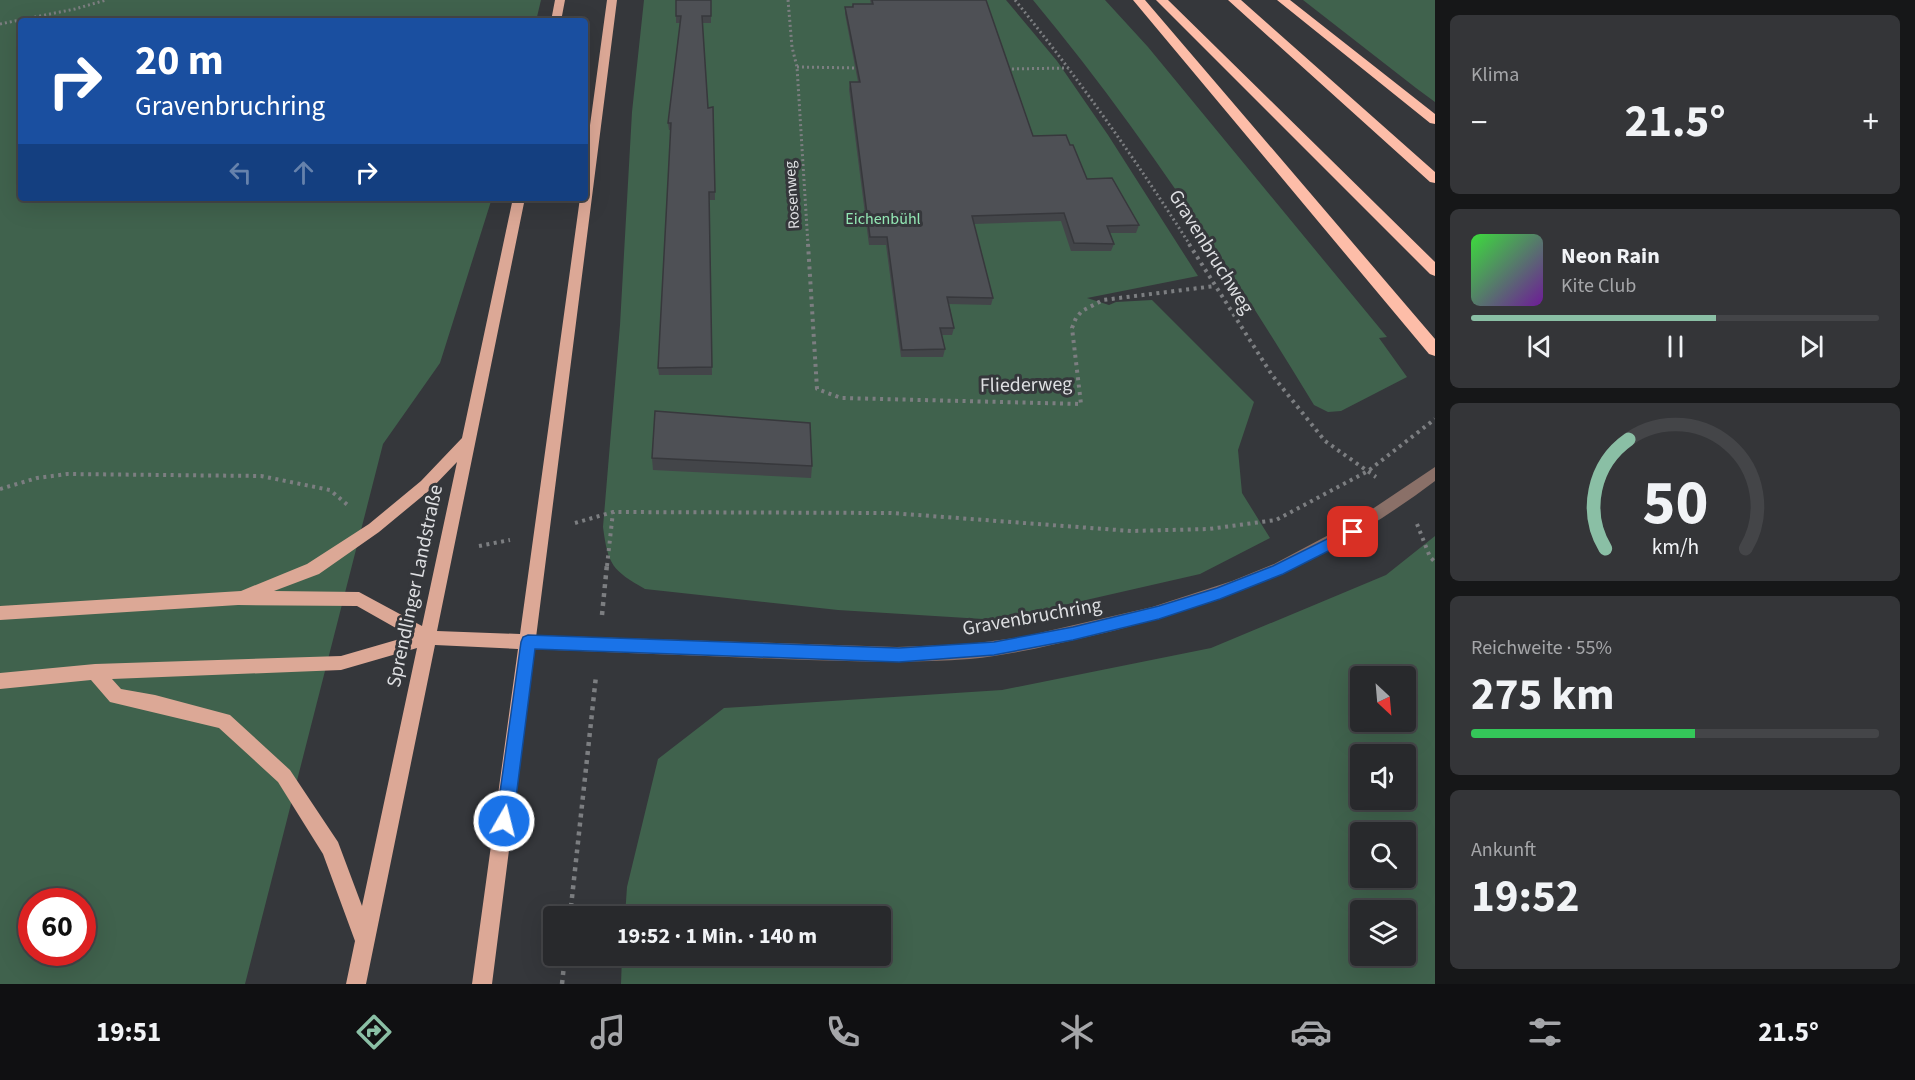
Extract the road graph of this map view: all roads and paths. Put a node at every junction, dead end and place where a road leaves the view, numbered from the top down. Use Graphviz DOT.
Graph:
graph roads {
  1 [pos="106,0"];
  2 [pos="560,0"];
  3 [pos="612,0"];
  4 [pos="788,0"];
  5 [pos="1015,0"];
  6 [pos="1139,0"];
  7 [pos="1162,0"];
  8 [pos="1234,0"];
  9 [pos="1283,0"];
  10 [pos="30,18"];
  11 [pos="557,18"];
  12 [pos="18,20"];
  13 [pos="0,24"];
  14 [pos="797,67"];
  15 [pos="866,68"];
  16 [pos="1070,68"];
  17 [pos="1002,69"];
  18 [pos="1435,120"];
  19 [pos="1435,179"];
  20 [pos="588,187"];
  21 [pos="518,201"];
  22 [pos="586,201"];
  23 [pos="1435,271"];
  24 [pos="1215,286"];
  25 [pos="1435,350"];
  26 [pos="817,389"];
  27 [pos="1435,419"];
  28 [pos="468,441"];
  29 [pos="1368,471"];
  30 [pos="1435,473"];
  31 [pos="0,489"];
  32 [pos="1405,497"];
  33 [pos="613,512"];
  34 [pos="375,528"];
  35 [pos="543,532"];
  36 [pos="446,546"];
  37 [pos="1435,562"];
  38 [pos="238,598"];
  39 [pos="0,613"];
  40 [pos="428,638"];
  41 [pos="528,642"];
  42 [pos="599,645"];
  43 [pos="95,672"];
  44 [pos="0,681"];
  45 [pos="571,906"];
  46 [pos="365,941"];
  47 [pos="565,966"];
  48 [pos="356,984"];
  49 [pos="482,984"];
  50 [pos="562,984"];
  1 -- 10 [label="path"];
  2 -- 11 [label="main road"];
  3 -- 20 [label="main road"];
  4 -- 14 [label="path, Rosenweg"];
  5 -- 16 [label="path, Gravenbruchweg"];
  6 -- 25 [label="highway"];
  7 -- 23 [label="highway"];
  8 -- 19 [label="highway"];
  9 -- 18 [label="highway"];
  12 -- 13 [label="path"];
  14 -- 15 [label="path"];
  14 -- 26 [label="path, Rosenweg"];
  16 -- 17 [label="path"];
  16 -- 24 [label="path, Gravenbruchweg"];
  21 -- 28 [label="main road, Sprendlinger Landstraße"];
  22 -- 35 [label="main road"];
  24 -- 26 [label="path, Fliederweg"];
  24 -- 29 [label="path, Gravenbruchweg"];
  27 -- 29 [label="path"];
  28 -- 34 [label="main road"];
  28 -- 36 [label="main road, Sprendlinger Landstraße"];
  29 -- 32 [label="path, Gravenbruchweg"];
  29 -- 33 [label="path"];
  30 -- 32 [label="street, Gravenbruchring"];
  31 -- 34 [label="path"];
  32 -- 37 [label="path"];
  32 -- 42 [label="street, Gravenbruchring"];
  33 -- 35 [label="path"];
  33 -- 42 [label="path"];
  34 -- 38 [label="main road"];
  35 -- 36 [label="path"];
  35 -- 41 [label="main road"];
  36 -- 40 [label="main road, Sprendlinger Landstraße"];
  38 -- 39 [label="main road"];
  38 -- 40 [label="main road"];
  40 -- 41 [label="main road"];
  40 -- 43 [label="main road"];
  40 -- 46 [label="main road, Sprendlinger Landstraße"];
  41 -- 42 [label="street, Gravenbruchring"];
  41 -- 49 [label="main road"];
  42 -- 45 [label="path"];
  43 -- 44 [label="main road"];
  43 -- 46 [label="main road"];
  46 -- 48 [label="main road, Sprendlinger Landstraße"];
  47 -- 50 [label="path"];
}
